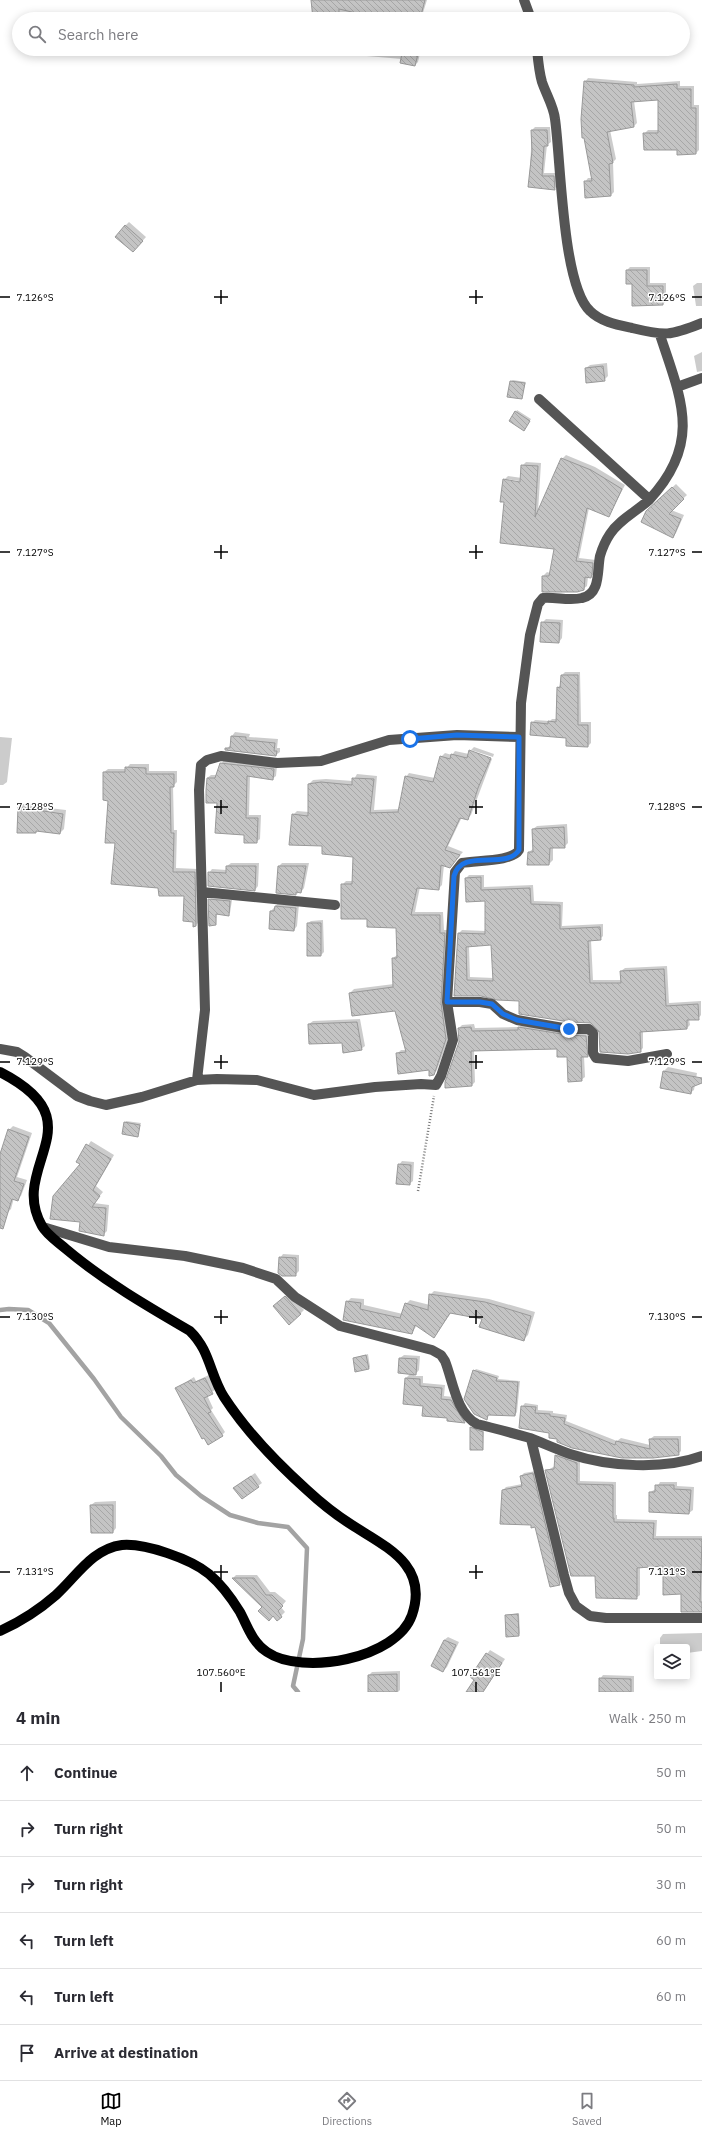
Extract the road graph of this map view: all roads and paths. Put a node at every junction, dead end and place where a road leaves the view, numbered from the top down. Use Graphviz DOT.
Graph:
graph roads {
  1 [pos="524,0"];
  2 [pos="528,12"];
  3 [pos="538,56"];
  4 [pos="702,323"];
  5 [pos="660,335"];
  6 [pos="702,378"];
  7 [pos="677,387"];
  8 [pos="539,399"];
  9 [pos="649,499"];
  10 [pos="519,737"];
  11 [pos="202,892"];
  12 [pos="335,905"];
  13 [pos="447,1002"];
  14 [pos="0,1049"];
  15 [pos="667,1054"];
  16 [pos="0,1072"];
  17 [pos="198,1080"];
  18 [pos="436,1085"];
  19 [pos="418,1191"];
  20 [pos="43,1227"];
  21 [pos="531,1439"];
  22 [pos="702,1456"];
  23 [pos="702,1618"];
  24 [pos="0,1631"];
  1 -- 2 [label="street"];
  3 -- 5 [label="street"];
  4 -- 5 [label="street"];
  5 -- 7 [label="street"];
  6 -- 7 [label="street"];
  7 -- 9 [label="street"];
  8 -- 9 [label="street"];
  9 -- 10 [label="street"];
  10 -- 11 [label="street"];
  10 -- 13 [label="street"];
  11 -- 12 [label="street"];
  11 -- 17 [label="street"];
  13 -- 15 [label="street"];
  13 -- 18 [label="street"];
  14 -- 17 [label="street"];
  16 -- 20 [label="main road"];
  17 -- 18 [label="street"];
  18 -- 19 [label="path"];
  20 -- 21 [label="street"];
  20 -- 24 [label="main road"];
  21 -- 22 [label="street"];
  21 -- 23 [label="street"];
}
